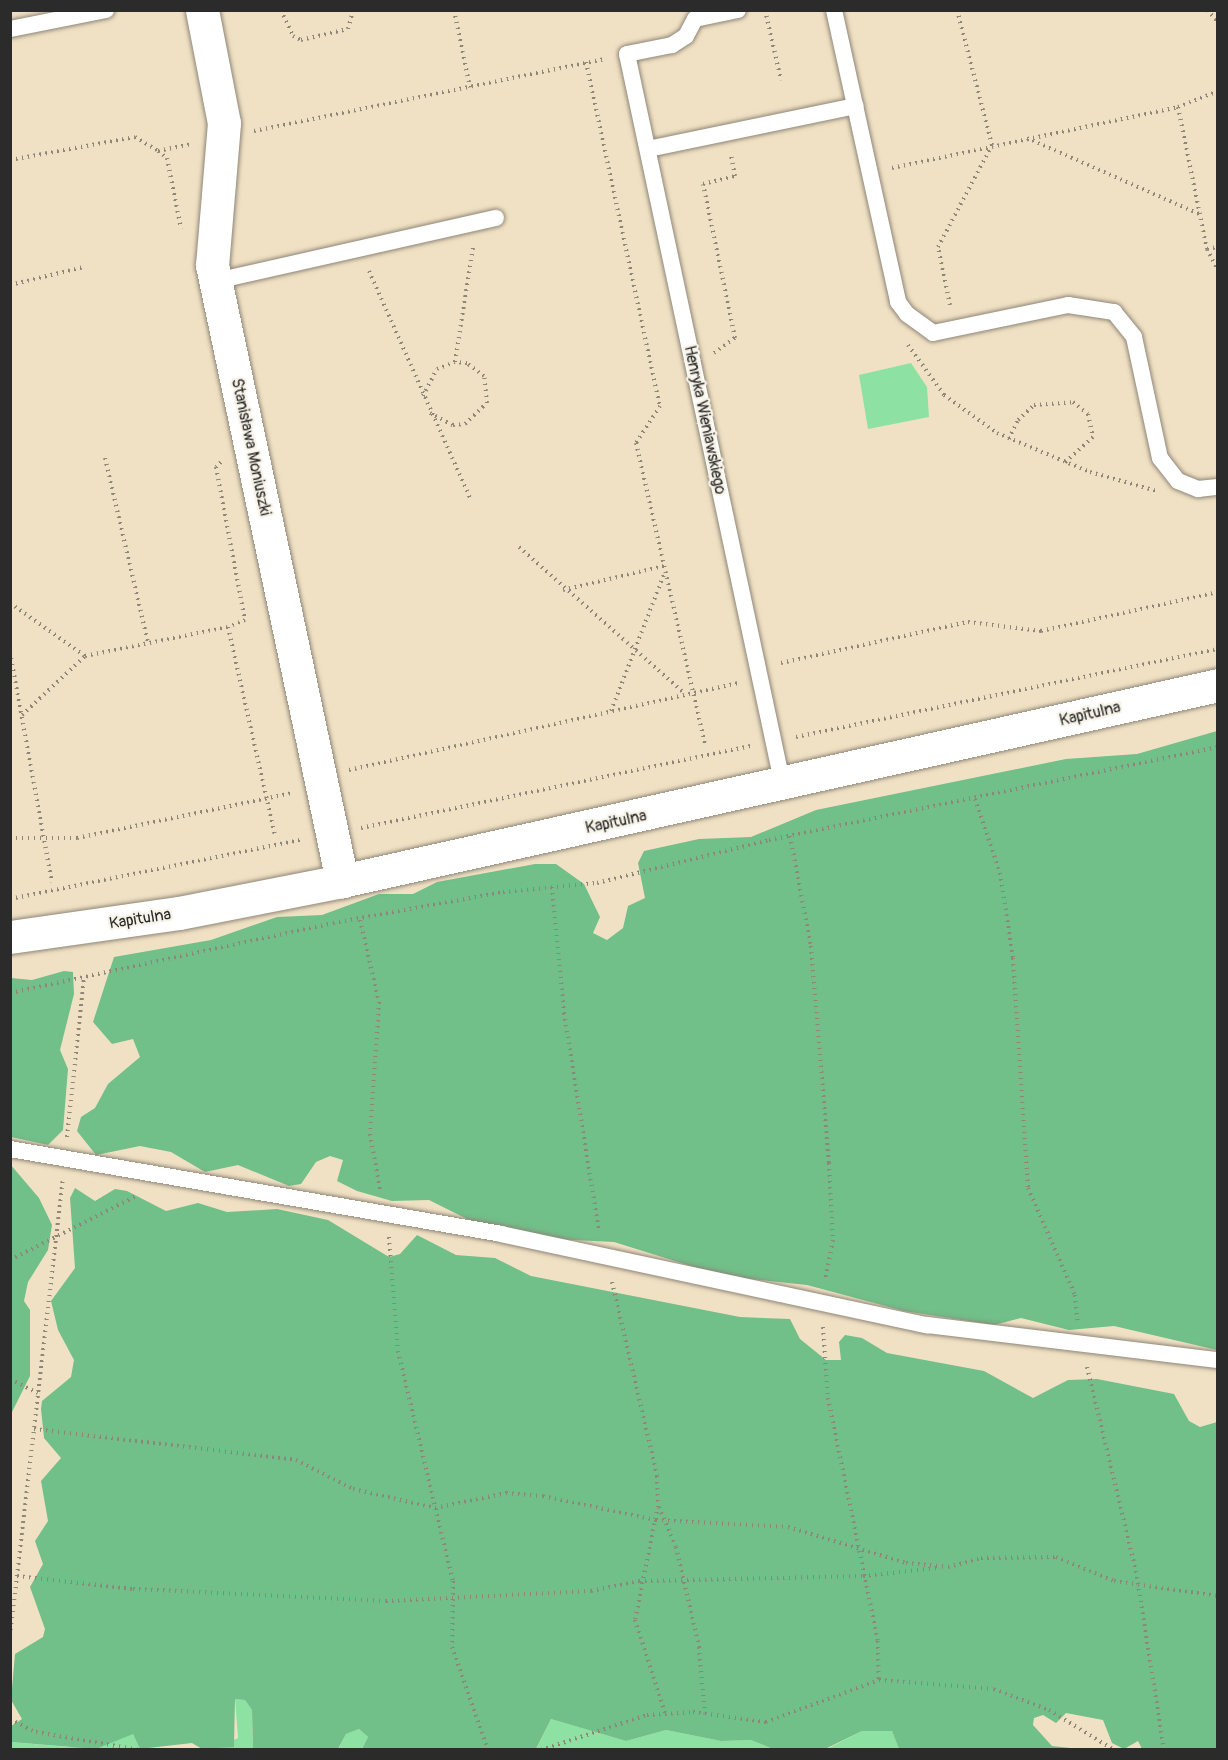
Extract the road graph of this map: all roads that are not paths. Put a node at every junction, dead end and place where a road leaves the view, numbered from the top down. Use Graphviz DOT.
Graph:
graph roads {
  1 [pos="106,10"];
  2 [pos="202,10"];
  3 [pos="738,10"];
  4 [pos="834,10"];
  5 [pos="10,29"];
  6 [pos="856,106"];
  7 [pos="648,149"];
  8 [pos="496,218"];
  9 [pos="216,281"];
  10 [pos="1218,487"];
  11 [pos="1218,685"];
  12 [pos="783,786"];
  13 [pos="342,881"];
  14 [pos="10,937"];
  15 [pos="10,1149"];
  16 [pos="1218,1360"];
  1 -- 5 [label="lane"];
  2 -- 9 [label="street, Stanisława Moniuszki"];
  3 -- 7 [label="lane, Henryka Wieniawskiego"];
  4 -- 6 [label="lane"];
  6 -- 7 [label="lane"];
  6 -- 10 [label="lane"];
  7 -- 12 [label="lane, Henryka Wieniawskiego"];
  8 -- 9 [label="lane"];
  9 -- 13 [label="street, Stanisława Moniuszki"];
  11 -- 12 [label="street, Kapitulna"];
  12 -- 13 [label="street, Kapitulna"];
  13 -- 14 [label="street, Kapitulna"];
  15 -- 16 [label="lane"];
}
